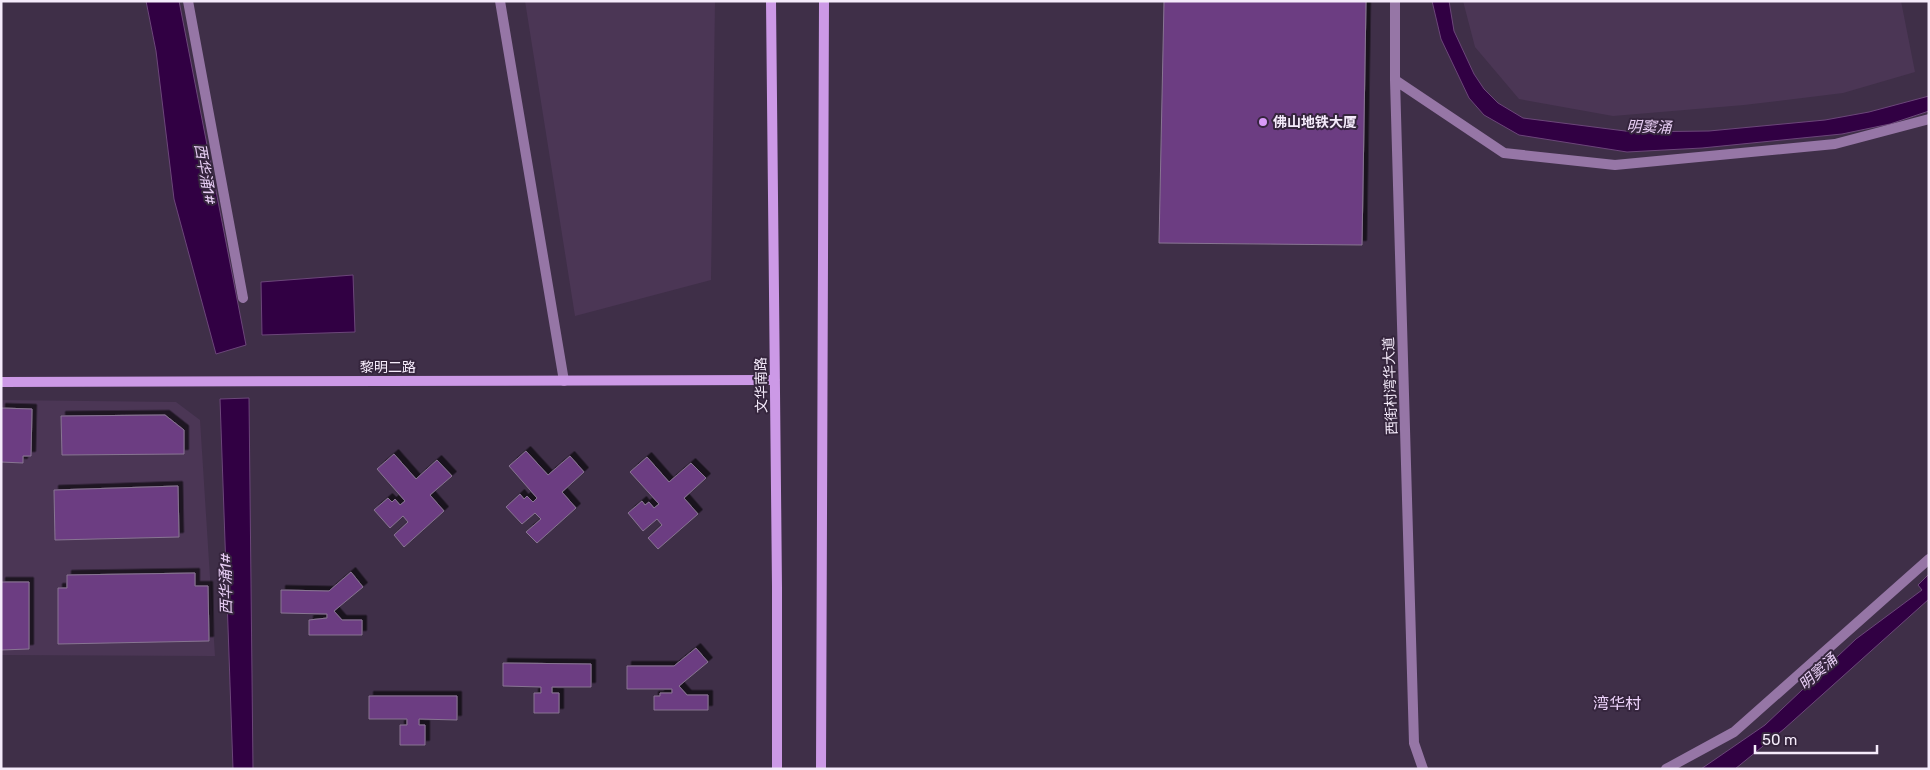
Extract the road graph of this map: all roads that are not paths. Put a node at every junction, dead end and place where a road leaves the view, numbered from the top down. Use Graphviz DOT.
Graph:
graph roads {
  1 [pos="188,1"];
  2 [pos="500,1"];
  3 [pos="771,1"];
  4 [pos="824,1"];
  5 [pos="1395,1"];
  6 [pos="1395,80"];
  7 [pos="1929,119"];
  8 [pos="244,298"];
  9 [pos="775,380"];
  10 [pos="564,381"];
  11 [pos="1,382"];
  12 [pos="1929,559"];
  13 [pos="777,769"];
  14 [pos="821,769"];
  15 [pos="1423,769"];
  16 [pos="1666,769"];
  1 -- 8 [label="street"];
  2 -- 10 [label="street"];
  3 -- 9 [label="main road, 文华南路"];
  4 -- 14 [label="main road"];
  5 -- 6 [label="street, 西街村湾华大道"];
  6 -- 7 [label="street"];
  6 -- 15 [label="street, 西街村湾华大道"];
  9 -- 10 [label="main road, 黎明二路"];
  9 -- 13 [label="main road, 文华南路"];
  10 -- 11 [label="main road, 黎明二路"];
  12 -- 16 [label="street"];
}
